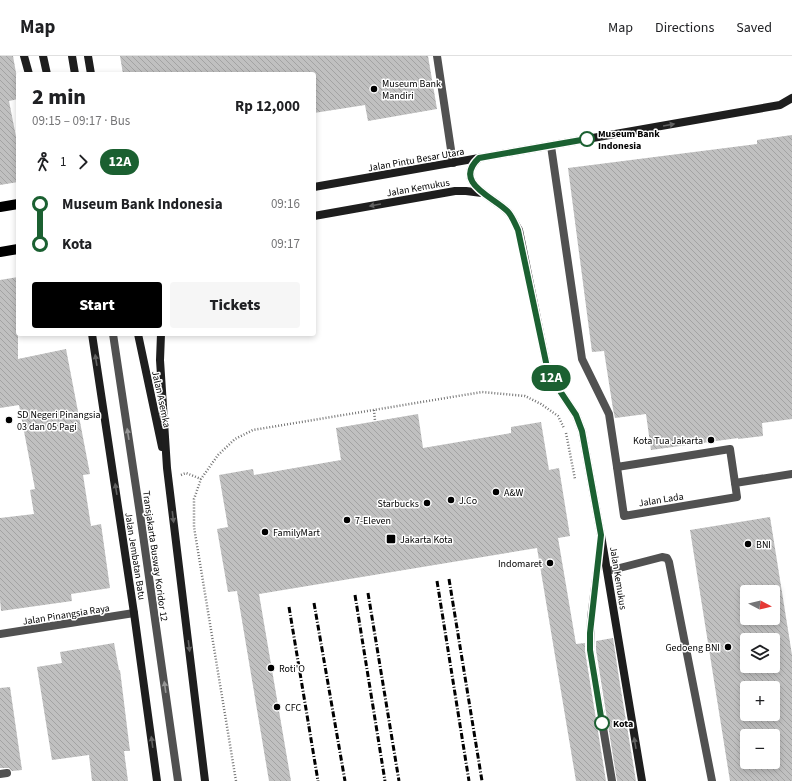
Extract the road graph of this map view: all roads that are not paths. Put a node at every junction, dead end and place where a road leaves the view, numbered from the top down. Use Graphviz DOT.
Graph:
graph roads {
  1 [pos="24,56"];
  2 [pos="43,56"];
  3 [pos="72,56"];
  4 [pos="88,56"];
  5 [pos="437,56"];
  6 [pos="28,72"];
  7 [pos="47,72"];
  8 [pos="75,72"];
  9 [pos="91,72"];
  10 [pos="792,98"];
  11 [pos="551,146"];
  12 [pos="479,158"];
  13 [pos="453,163"];
  14 [pos="316,188"];
  15 [pos="483,194"];
  16 [pos="16,204"];
  17 [pos="0,207"];
  18 [pos="316,216"];
  19 [pos="16,249"];
  20 [pos="0,252"];
  21 [pos="92,336"];
  22 [pos="113,336"];
  23 [pos="138,336"];
  24 [pos="161,336"];
  25 [pos="617,467"];
  26 [pos="167,468"];
  27 [pos="792,474"];
  28 [pos="735,484"];
  29 [pos="601,535"];
  30 [pos="608,571"];
  31 [pos="134,613"];
  32 [pos="0,634"];
  33 [pos="157,781"];
  34 [pos="178,781"];
  35 [pos="205,781"];
  36 [pos="612,781"];
  37 [pos="642,781"];
  38 [pos="712,781"];
  1 -- 6 [label="main road"];
  2 -- 7 [label="main road"];
  3 -- 8 [label="main road"];
  4 -- 9 [label="main road"];
  5 -- 13 [label="street"];
  11 -- 10 [label="main road, Jalan Pintu Besar Utara, one-way"];
  11 -- 12 [label="main road, Jalan Pintu Besar Utara"];
  11 -- 25 [label="street, Jalan Lada"];
  12 -- 13 [label="main road, Jalan Pintu Besar Utara"];
  12 -- 15 [label="main road"];
  13 -- 14 [label="main road, Jalan Pintu Besar Utara"];
  15 -- 18 [label="main road, Jalan Kemukus, one-way"];
  15 -- 29 [label="main road, Jalan Kemukus"];
  16 -- 17 [label="main road"];
  19 -- 20 [label="main road"];
  31 -- 21 [label="main road, Jalan Jembatan Batu, one-way"];
  34 -- 22 [label="street, Transjakarta Busway Koridor 12, one-way"];
  23 -- 26 [label="main road, Jalan Asemka"];
  24 -- 26 [label="main road"];
  25 -- 28 [label="street, Jalan Lada"];
  25 -- 28 [label="street, Jalan Lada"];
  26 -- 35 [label="main road, one-way"];
  27 -- 28 [label="street"];
  29 -- 30 [label="main road, Jalan Kemukus"];
  29 -- 36 [label="street"];
  37 -- 30 [label="main road, Jalan Kemukus, one-way"];
  30 -- 38 [label="street"];
  31 -- 32 [label="street, Jalan Pinangsia Raya"];
  33 -- 31 [label="main road, Jalan Jembatan Batu, one-way"];
}
